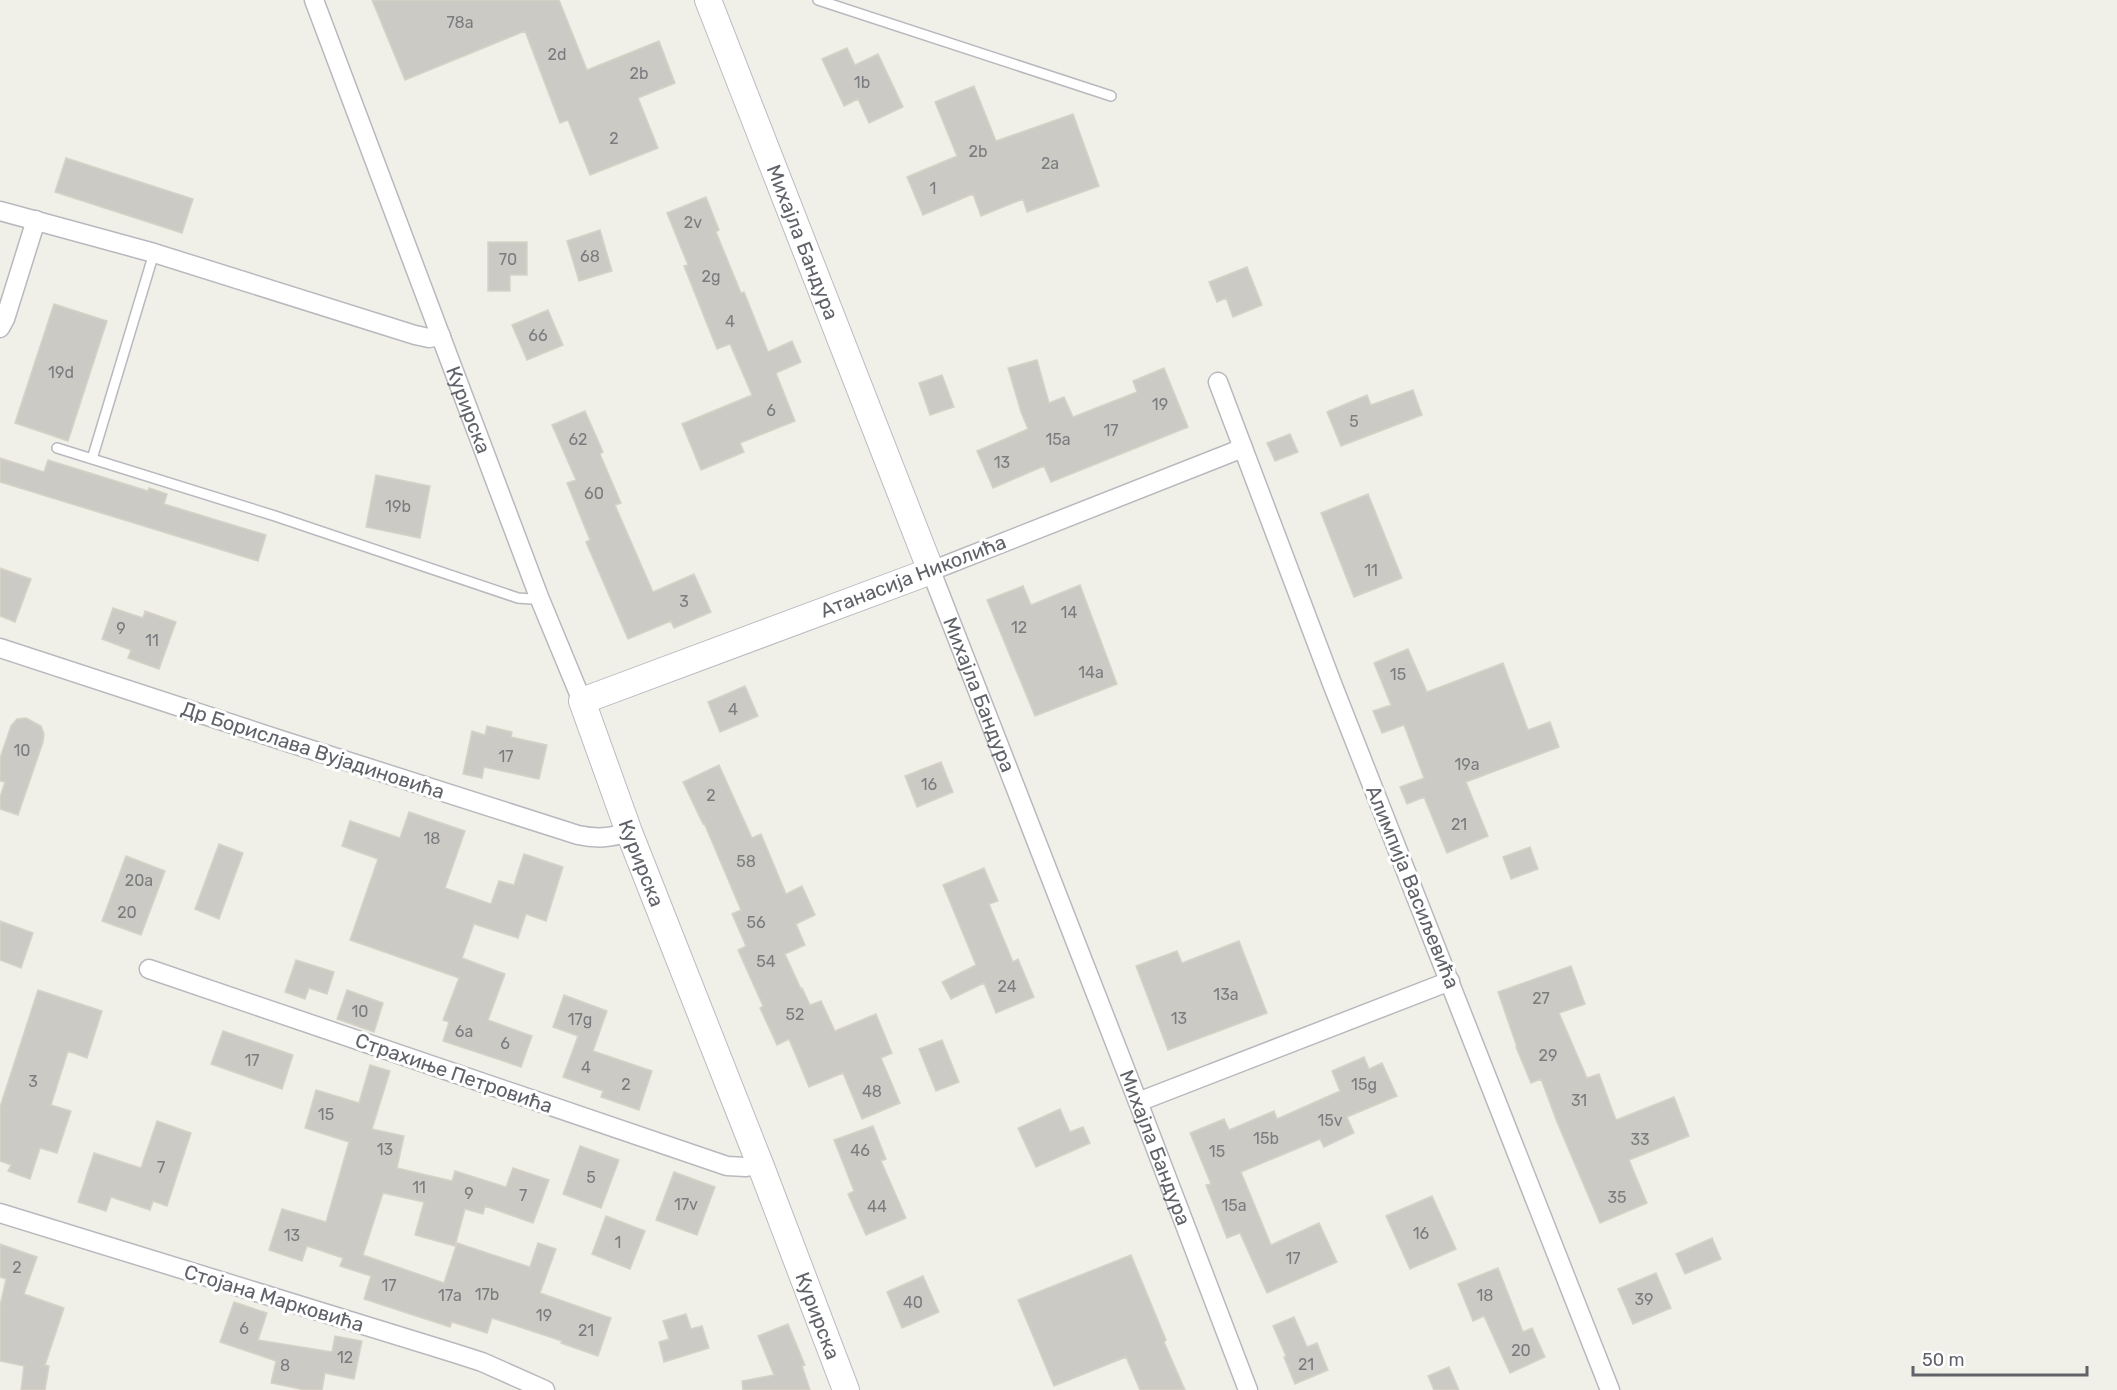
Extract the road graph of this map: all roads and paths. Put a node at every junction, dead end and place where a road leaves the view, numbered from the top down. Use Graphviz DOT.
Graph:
graph roads {
  1 [pos="314,0"];
  2 [pos="708,0"];
  3 [pos="818,0"];
  4 [pos="1111,96"];
  5 [pos="0,211"];
  6 [pos="36,220"];
  7 [pos="154,253"];
  8 [pos="0,328"];
  9 [pos="441,336"];
  10 [pos="1218,382"];
  11 [pos="57,448"];
  12 [pos="1243,448"];
  13 [pos="92,459"];
  14 [pos="931,571"];
  15 [pos="539,597"];
  16 [pos="0,648"];
  17 [pos="582,701"];
  18 [pos="629,832"];
  19 [pos="148,969"];
  20 [pos="1450,981"];
  21 [pos="1138,1102"];
  22 [pos="760,1164"];
  23 [pos="0,1213"];
  24 [pos="545,1390"];
  25 [pos="846,1390"];
  26 [pos="1248,1390"];
  27 [pos="1610,1390"];
  1 -- 9 [label="street, Курирска"];
  2 -- 14 [label="street, Михајла Бандура"];
  3 -- 4 [label="lane"];
  5 -- 6 [label="street"];
  6 -- 7 [label="street"];
  6 -- 8 [label="street"];
  7 -- 9 [label="street"];
  7 -- 13 [label="lane"];
  9 -- 15 [label="street, Курирска"];
  10 -- 12 [label="street, Алимпија Васиљевића"];
  11 -- 13 [label="lane"];
  12 -- 14 [label="street, Атанасија Николића"];
  12 -- 20 [label="street, Алимпија Васиљевића"];
  13 -- 15 [label="lane"];
  14 -- 17 [label="street, Атанасија Николића"];
  14 -- 21 [label="street, Михајла Бандура"];
  15 -- 17 [label="street, Курирска"];
  16 -- 18 [label="street, Др Борислава Вујадиновића"];
  17 -- 18 [label="street, Курирска"];
  18 -- 22 [label="street, Курирска"];
  19 -- 22 [label="street, Страхиње Петровића"];
  20 -- 21 [label="street"];
  20 -- 27 [label="street, Алимпија Васиљевића"];
  21 -- 26 [label="street, Михајла Бандура"];
  22 -- 25 [label="street, Курирска"];
  23 -- 24 [label="street, Стојана Марковића"];
}
